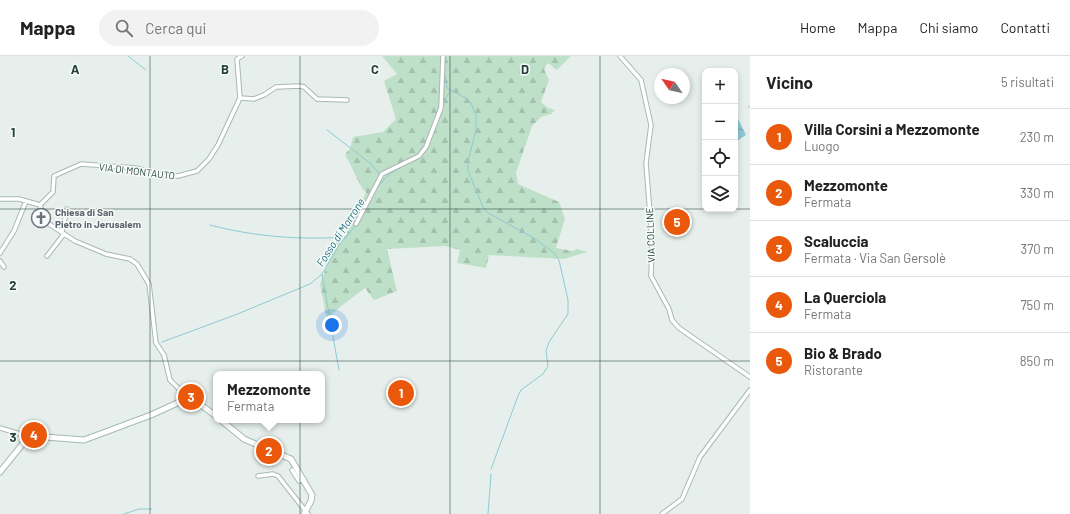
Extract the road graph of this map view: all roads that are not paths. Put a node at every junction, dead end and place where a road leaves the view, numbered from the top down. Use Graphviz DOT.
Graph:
graph roads {
  1 [pos="242,56"];
  2 [pos="443,56"];
  3 [pos="620,56"];
  4 [pos="236,58"];
  5 [pos="240,98"];
  6 [pos="347,100"];
  7 [pos="0,199"];
  8 [pos="26,201"];
  9 [pos="40,205"];
  10 [pos="67,209"];
  11 [pos="356,224"];
  12 [pos="63,233"];
  13 [pos="0,253"];
  14 [pos="47,256"];
  15 [pos="0,261"];
  16 [pos="4,267"];
  17 [pos="750,378"];
  18 [pos="750,390"];
  19 [pos="189,399"];
  20 [pos="213,414"];
  21 [pos="225,423"];
  22 [pos="0,428"];
  23 [pos="30,437"];
  24 [pos="292,470"];
  25 [pos="0,472"];
  26 [pos="258,476"];
  27 [pos="304,479"];
  28 [pos="306,513"];
  29 [pos="662,514"];
  1 -- 4 [label="street, VIA DI MONTAUTO"];
  2 -- 11 [label="street"];
  3 -- 17 [label="street, VIA COLLINE"];
  4 -- 5 [label="street, VIA DI MONTAUTO"];
  5 -- 6 [label="street"];
  5 -- 9 [label="street, VIA DI MONTAUTO"];
  7 -- 8 [label="street"];
  8 -- 9 [label="street"];
  8 -- 13 [label="street"];
  9 -- 12 [label="street"];
  10 -- 12 [label="street"];
  12 -- 14 [label="street"];
  12 -- 19 [label="street"];
  15 -- 16 [label="street"];
  18 -- 29 [label="street"];
  19 -- 20 [label="main road"];
  19 -- 23 [label="main road"];
  21 -- 27 [label="main road"];
  22 -- 23 [label="street"];
  23 -- 25 [label="main road"];
  24 -- 27 [label="street"];
  26 -- 28 [label="street"];
  27 -- 28 [label="main road"];
}
